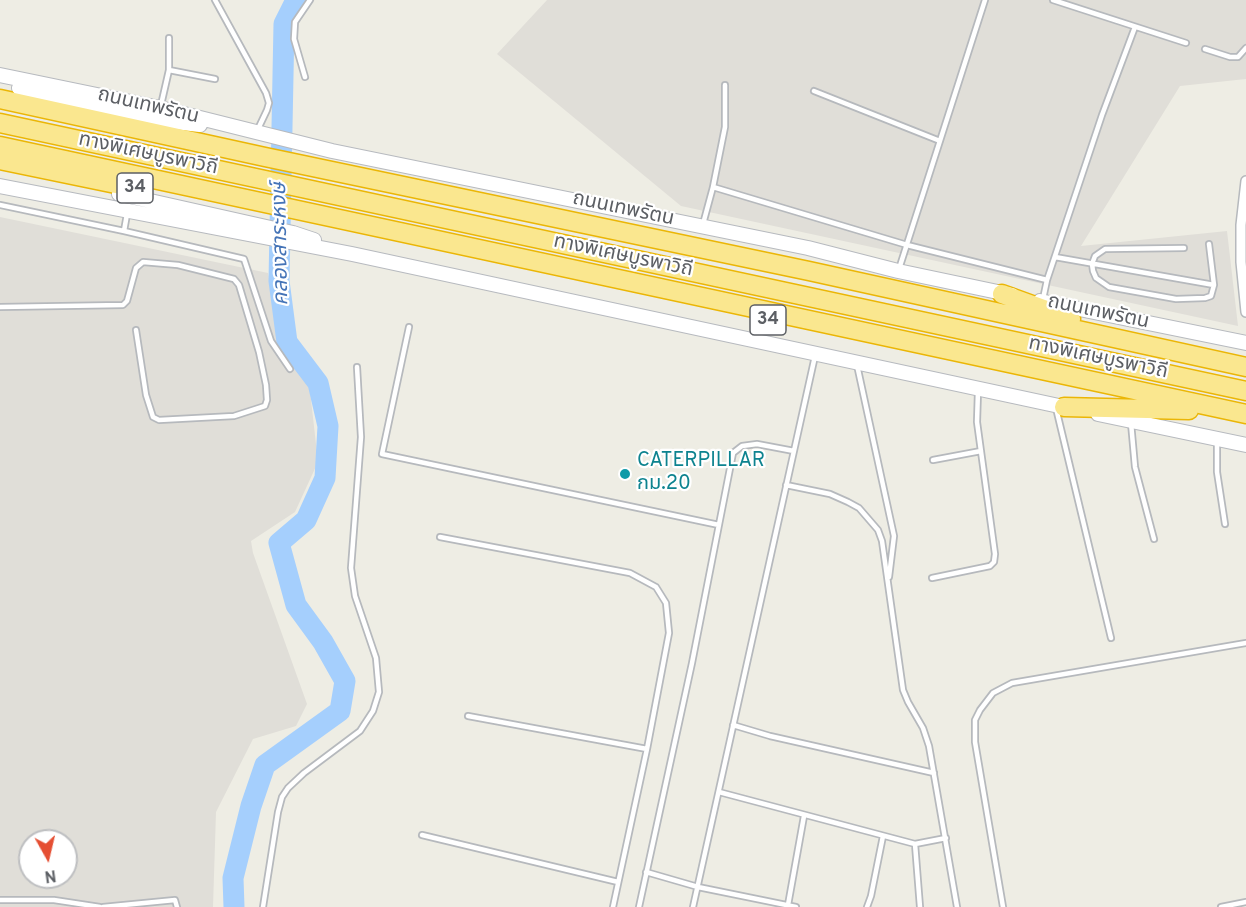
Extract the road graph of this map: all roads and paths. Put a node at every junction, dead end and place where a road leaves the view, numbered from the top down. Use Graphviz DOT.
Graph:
graph roads {
  1 [pos="215,0"];
  2 [pos="309,0"];
  3 [pos="985,0"];
  4 [pos="1056,0"];
  5 [pos="1135,27"];
  6 [pos="170,38"];
  7 [pos="1186,43"];
  8 [pos="1246,48"];
  9 [pos="1205,49"];
  10 [pos="169,70"];
  11 [pos="0,75"];
  12 [pos="305,77"];
  13 [pos="215,80"];
  14 [pos="0,84"];
  15 [pos="725,85"];
  16 [pos="814,91"];
  17 [pos="0,99"];
  18 [pos="163,114"];
  19 [pos="0,123"];
  20 [pos="265,134"];
  21 [pos="940,141"];
  22 [pos="0,146"];
  23 [pos="0,160"];
  24 [pos="0,169"];
  25 [pos="1246,181"];
  26 [pos="0,186"];
  27 [pos="713,187"];
  28 [pos="0,205"];
  29 [pos="127,211"];
  30 [pos="702,227"];
  31 [pos="269,228"];
  32 [pos="124,231"];
  33 [pos="292,232"];
  34 [pos="1209,244"];
  35 [pos="907,245"];
  36 [pos="1184,248"];
  37 [pos="1055,257"];
  38 [pos="1092,264"];
  39 [pos="898,271"];
  40 [pos="1047,280"];
  41 [pos="1214,285"];
  42 [pos="1002,294"];
  43 [pos="1042,302"];
  44 [pos="0,307"];
  45 [pos="1246,312"];
  46 [pos="409,327"];
  47 [pos="136,330"];
  48 [pos="1246,343"];
  49 [pos="1137,344"];
  50 [pos="815,354"];
  51 [pos="856,362"];
  52 [pos="357,367"];
  53 [pos="1246,367"];
  54 [pos="290,369"];
  55 [pos="978,388"];
  56 [pos="1246,391"];
  57 [pos="1060,406"];
  58 [pos="1200,411"];
  59 [pos="1246,414"];
  60 [pos="1131,421"];
  61 [pos="1246,422"];
  62 [pos="1217,439"];
  63 [pos="1246,445"];
  64 [pos="794,451"];
  65 [pos="981,451"];
  66 [pos="933,460"];
  67 [pos="786,485"];
  68 [pos="1225,524"];
  69 [pos="719,525"];
  70 [pos="440,537"];
  71 [pos="1154,539"];
  72 [pos="932,579"];
  73 [pos="888,584"];
  74 [pos="1111,638"];
  75 [pos="1246,643"];
  76 [pos="468,716"];
  77 [pos="733,725"];
  78 [pos="647,749"];
  79 [pos="934,773"];
  80 [pos="719,792"];
  81 [pos="804,816"];
  82 [pos="422,835"];
  83 [pos="883,836"];
  84 [pos="946,838"];
  85 [pos="915,844"];
  86 [pos="646,872"];
  87 [pos="618,882"];
  88 [pos="698,886"];
  89 [pos="0,900"];
  90 [pos="1246,902"];
  91 [pos="788,905"];
  92 [pos="101,907"];
  93 [pos="113,907"];
  94 [pos="177,907"];
  95 [pos="263,907"];
  96 [pos="613,907"];
  97 [pos="639,907"];
  98 [pos="693,907"];
  99 [pos="796,907"];
  100 [pos="867,907"];
  101 [pos="920,907"];
  102 [pos="957,907"];
  103 [pos="1003,907"];
  104 [pos="1221,907"];
  1 -- 20 [label="lane"];
  2 -- 12 [label="lane"];
  3 -- 21 [label="lane"];
  4 -- 5 [label="lane"];
  5 -- 7 [label="lane"];
  5 -- 37 [label="lane"];
  6 -- 10 [label="lane"];
  8 -- 9 [label="lane"];
  10 -- 13 [label="lane"];
  10 -- 18 [label="lane"];
  11 -- 18 [label="main road, ถนนเทพรัตน"];
  14 -- 18 [label="main road"];
  15 -- 27 [label="lane"];
  16 -- 21 [label="lane"];
  17 -- 49 [label="highway, ถนนเทพรัตน"];
  18 -- 20 [label="main road, ถนนเทพรัตน"];
  19 -- 56 [label="highway, ทางพิเศษบูรพาวิถี"];
  20 -- 30 [label="main road, ถนนเทพรัตน"];
  21 -- 35 [label="lane"];
  22 -- 59 [label="highway, ทางพิเศษบูรพาวิถี"];
  23 -- 31 [label="highway, 34"];
  24 -- 31 [label="main road"];
  25 -- 45 [label="street"];
  26 -- 29 [label="main road, 34"];
  27 -- 30 [label="lane"];
  27 -- 35 [label="lane"];
  28 -- 32 [label="lane"];
  29 -- 31 [label="main road, 34"];
  29 -- 32 [label="lane"];
  30 -- 39 [label="main road, ถนนเทพรัตน"];
  31 -- 33 [label="highway, 34"];
  32 -- 54 [label="lane"];
  33 -- 50 [label="main road, 34"];
  33 -- 58 [label="highway, 34"];
  34 -- 41 [label="lane"];
  35 -- 39 [label="lane"];
  35 -- 40 [label="lane"];
  36 -- 38 [label="lane"];
  37 -- 38 [label="lane"];
  37 -- 40 [label="lane"];
  38 -- 41 [label="lane"];
  38 -- 41 [label="lane"];
  39 -- 42 [label="main road, ถนนเทพรัตน"];
  40 -- 43 [label="lane"];
  42 -- 43 [label="main road, ถนนเทพรัตน"];
  42 -- 49 [label="highway"];
  43 -- 48 [label="main road, ถนนเทพรัตน"];
  44 -- 47 [label="lane"];
  46 -- 69 [label="lane"];
  49 -- 53 [label="highway, ถนนเทพรัตน"];
  50 -- 51 [label="main road, 34"];
  50 -- 64 [label="lane"];
  51 -- 55 [label="main road, 34"];
  51 -- 73 [label="lane"];
  52 -- 95 [label="lane"];
  55 -- 57 [label="main road, 34"];
  55 -- 65 [label="lane"];
  57 -- 58 [label="highway"];
  57 -- 60 [label="main road, 34"];
  57 -- 74 [label="lane"];
  58 -- 61 [label="highway, 34"];
  60 -- 62 [label="main road, 34"];
  60 -- 71 [label="lane"];
  62 -- 63 [label="main road, 34"];
  62 -- 68 [label="lane"];
  64 -- 67 [label="lane"];
  64 -- 69 [label="lane"];
  65 -- 66 [label="lane"];
  65 -- 72 [label="lane"];
  67 -- 73 [label="lane"];
  67 -- 77 [label="lane"];
  69 -- 86 [label="lane"];
  70 -- 78 [label="lane"];
  73 -- 79 [label="lane"];
  75 -- 103 [label="lane"];
  76 -- 78 [label="lane"];
  77 -- 79 [label="lane"];
  77 -- 80 [label="lane"];
  78 -- 87 [label="lane"];
  79 -- 84 [label="lane"];
  80 -- 81 [label="lane"];
  80 -- 88 [label="lane"];
  81 -- 83 [label="lane"];
  81 -- 91 [label="lane"];
  82 -- 87 [label="lane"];
  83 -- 85 [label="lane"];
  83 -- 100 [label="lane"];
  84 -- 85 [label="lane"];
  84 -- 102 [label="lane"];
  85 -- 101 [label="lane"];
  86 -- 88 [label="lane"];
  86 -- 97 [label="lane"];
  87 -- 96 [label="lane"];
  88 -- 91 [label="lane"];
  88 -- 98 [label="lane"];
  89 -- 92 [label="lane"];
  90 -- 104 [label="lane"];
  91 -- 99 [label="lane"];
  92 -- 93 [label="lane"];
  93 -- 94 [label="lane"];
}
